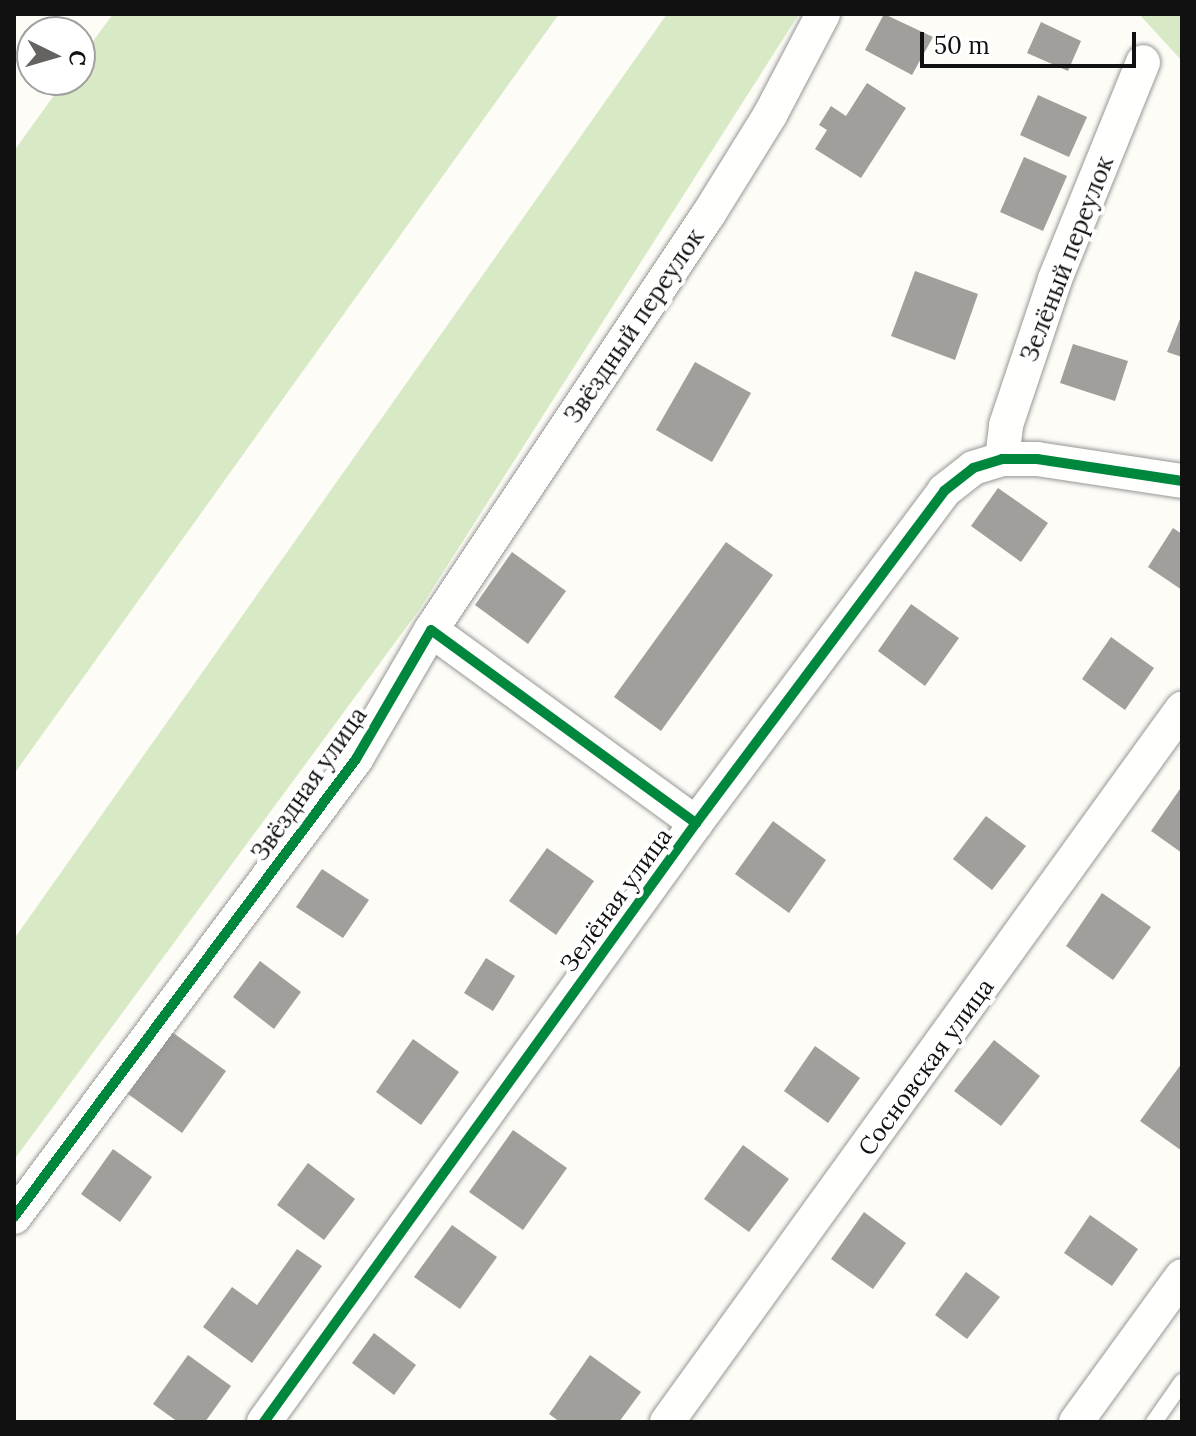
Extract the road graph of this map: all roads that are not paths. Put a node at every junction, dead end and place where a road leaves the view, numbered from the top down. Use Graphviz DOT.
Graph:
graph roads {
  1 [pos="823,14"];
  2 [pos="1143,62"];
  3 [pos="1002,459"];
  4 [pos="1182,481"];
  5 [pos="431,630"];
  6 [pos="1182,709"];
  7 [pos="696,823"];
  8 [pos="14,1217"];
  9 [pos="1182,1276"];
  10 [pos="1182,1382"];
  11 [pos="264,1422"];
  12 [pos="667,1422"];
  13 [pos="1076,1422"];
  14 [pos="1154,1422"];
  1 -- 5 [label="street, Звёздный переулок"];
  2 -- 3 [label="street, Зелёный переулок"];
  3 -- 4 [label="street, Зелёная улица"];
  3 -- 7 [label="street, Зелёная улица"];
  5 -- 7 [label="street"];
  5 -- 8 [label="street, Звёздная улица"];
  6 -- 12 [label="street, Сосновская улица"];
  7 -- 11 [label="street, Зелёная улица"];
  9 -- 13 [label="street"];
  10 -- 14 [label="lane"];
}
